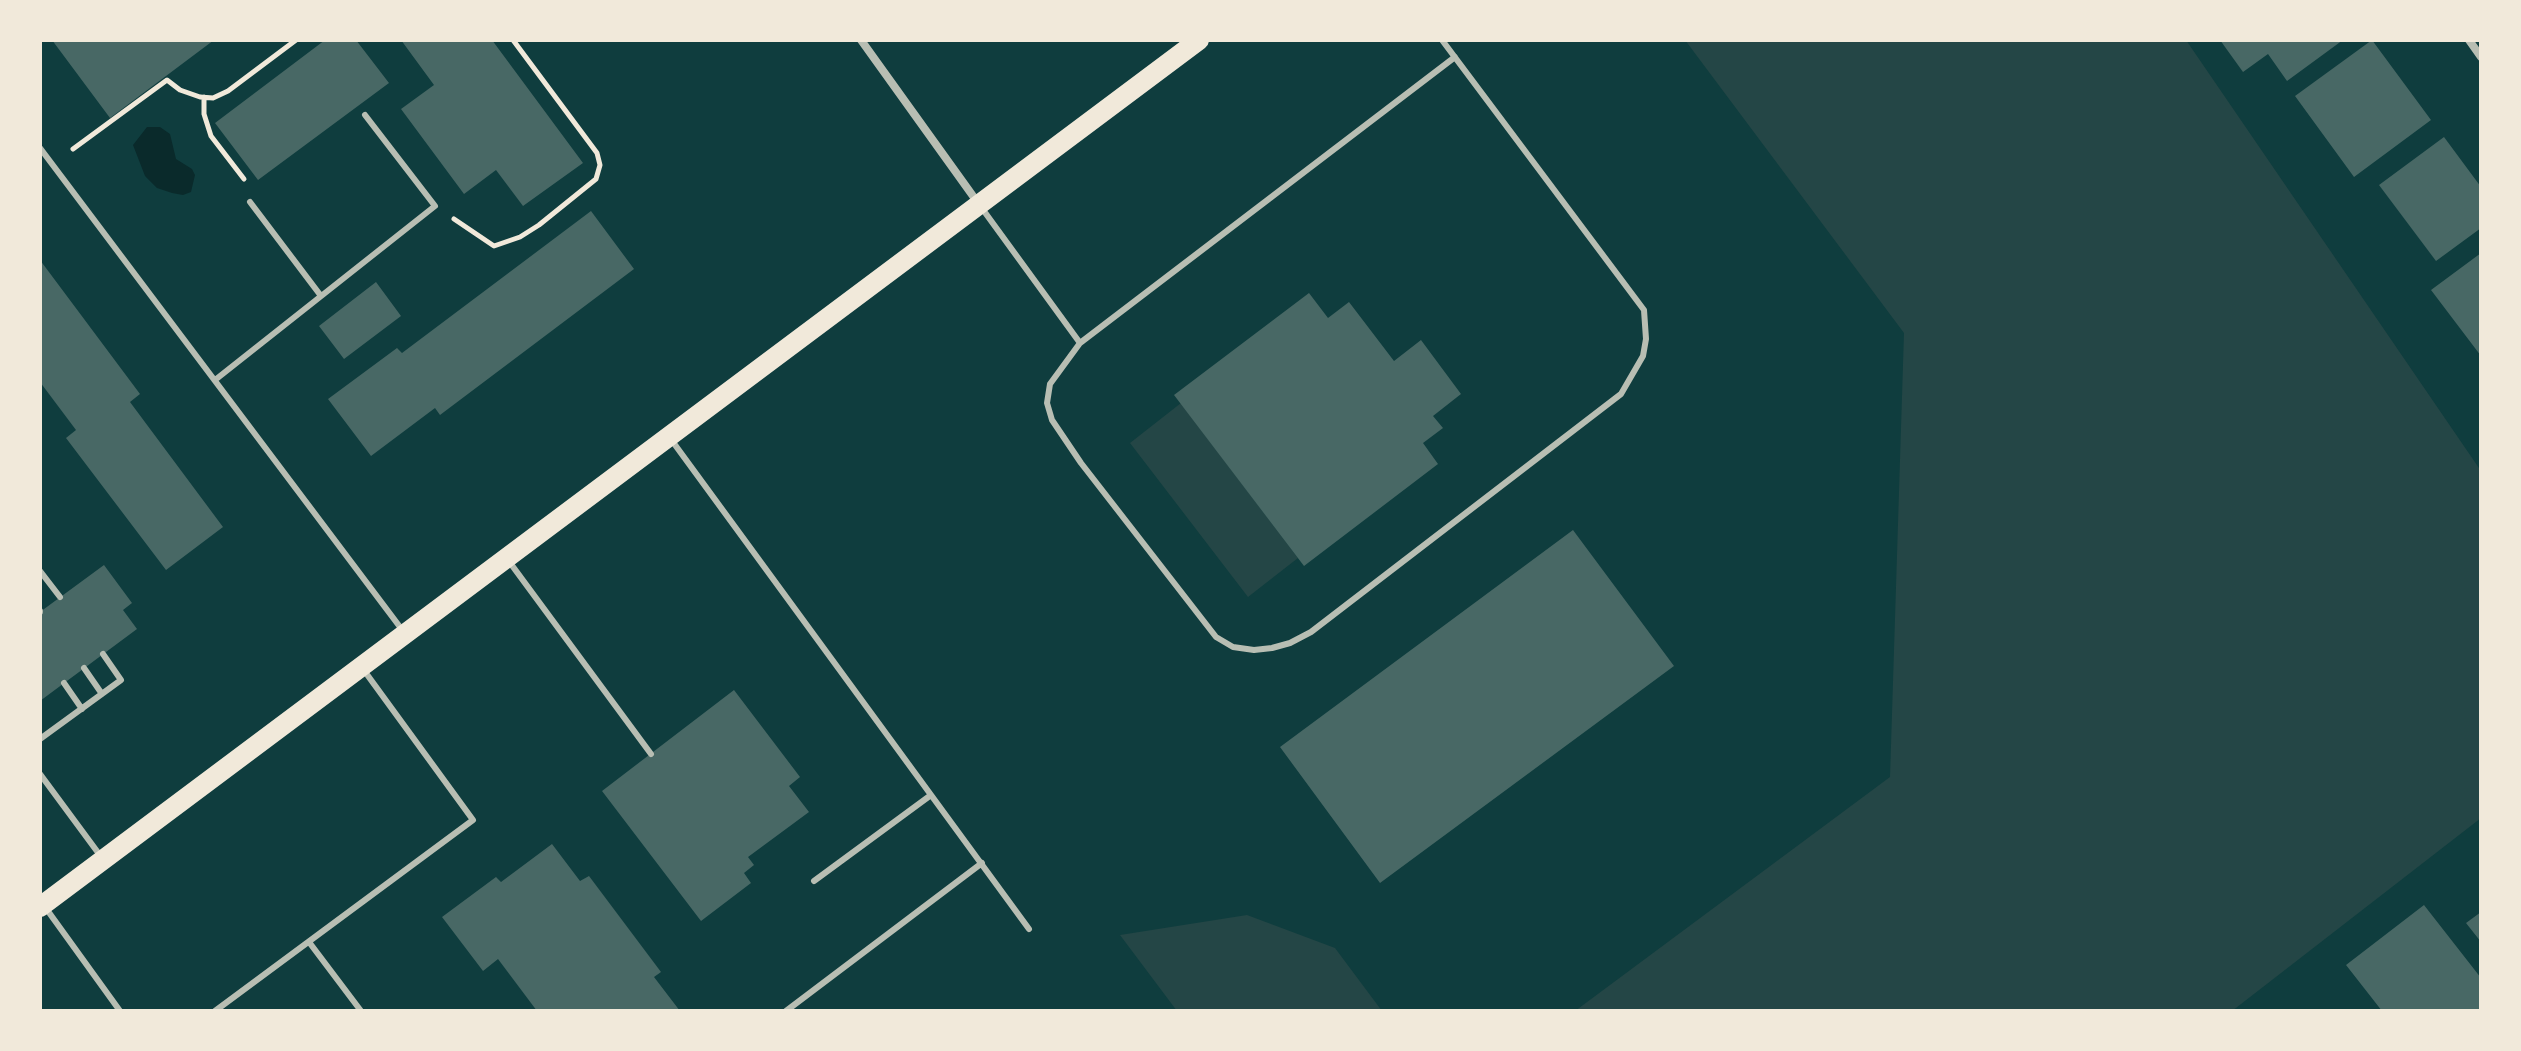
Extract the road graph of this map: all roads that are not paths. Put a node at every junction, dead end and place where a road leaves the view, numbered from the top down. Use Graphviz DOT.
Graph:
graph roads {
  1 [pos="861,40"];
  2 [pos="1199,40"];
  3 [pos="1442,40"];
  4 [pos="2469,40"];
  5 [pos="1455,57"];
  6 [pos="2481,57"];
  7 [pos="365,115"];
  8 [pos="40,148"];
  9 [pos="250,202"];
  10 [pos="979,204"];
  11 [pos="321,296"];
  12 [pos="1080,343"];
  13 [pos="215,380"];
  14 [pos="668,436"];
  15 [pos="506,557"];
  16 [pos="40,571"];
  17 [pos="60,597"];
  18 [pos="404,632"];
  19 [pos="103,654"];
  20 [pos="360,665"];
  21 [pos="84,668"];
  22 [pos="64,683"];
  23 [pos="102,694"];
  24 [pos="82,709"];
  25 [pos="40,739"];
  26 [pos="651,754"];
  27 [pos="40,774"];
  28 [pos="931,795"];
  29 [pos="102,858"];
  30 [pos="982,863"];
  31 [pos="814,881"];
  32 [pos="42,905"];
  33 [pos="1029,929"];
  34 [pos="309,942"];
  35 [pos="120,1011"];
  36 [pos="215,1011"];
  37 [pos="361,1011"];
  38 [pos="786,1011"];
  1 -- 10 [label="street"];
  2 -- 10 [label="main road"];
  3 -- 5 [label="lane"];
  4 -- 6 [label="street"];
  5 -- 12 [label="lane"];
  5 -- 12 [label="lane"];
  7 -- 11 [label="lane"];
  8 -- 13 [label="lane"];
  9 -- 11 [label="lane"];
  10 -- 12 [label="lane"];
  10 -- 14 [label="main road"];
  11 -- 13 [label="lane"];
  13 -- 18 [label="lane"];
  14 -- 15 [label="main road"];
  14 -- 28 [label="lane"];
  15 -- 18 [label="main road"];
  15 -- 26 [label="lane"];
  16 -- 17 [label="lane"];
  18 -- 20 [label="main road"];
  19 -- 23 [label="lane"];
  20 -- 29 [label="main road"];
  20 -- 34 [label="lane"];
  21 -- 23 [label="lane"];
  22 -- 24 [label="lane"];
  23 -- 24 [label="lane"];
  24 -- 25 [label="lane"];
  27 -- 29 [label="lane"];
  28 -- 30 [label="lane"];
  28 -- 31 [label="lane"];
  29 -- 32 [label="main road"];
  30 -- 33 [label="lane"];
  30 -- 38 [label="lane"];
  32 -- 35 [label="lane"];
  34 -- 36 [label="lane"];
  34 -- 37 [label="lane"];
}
